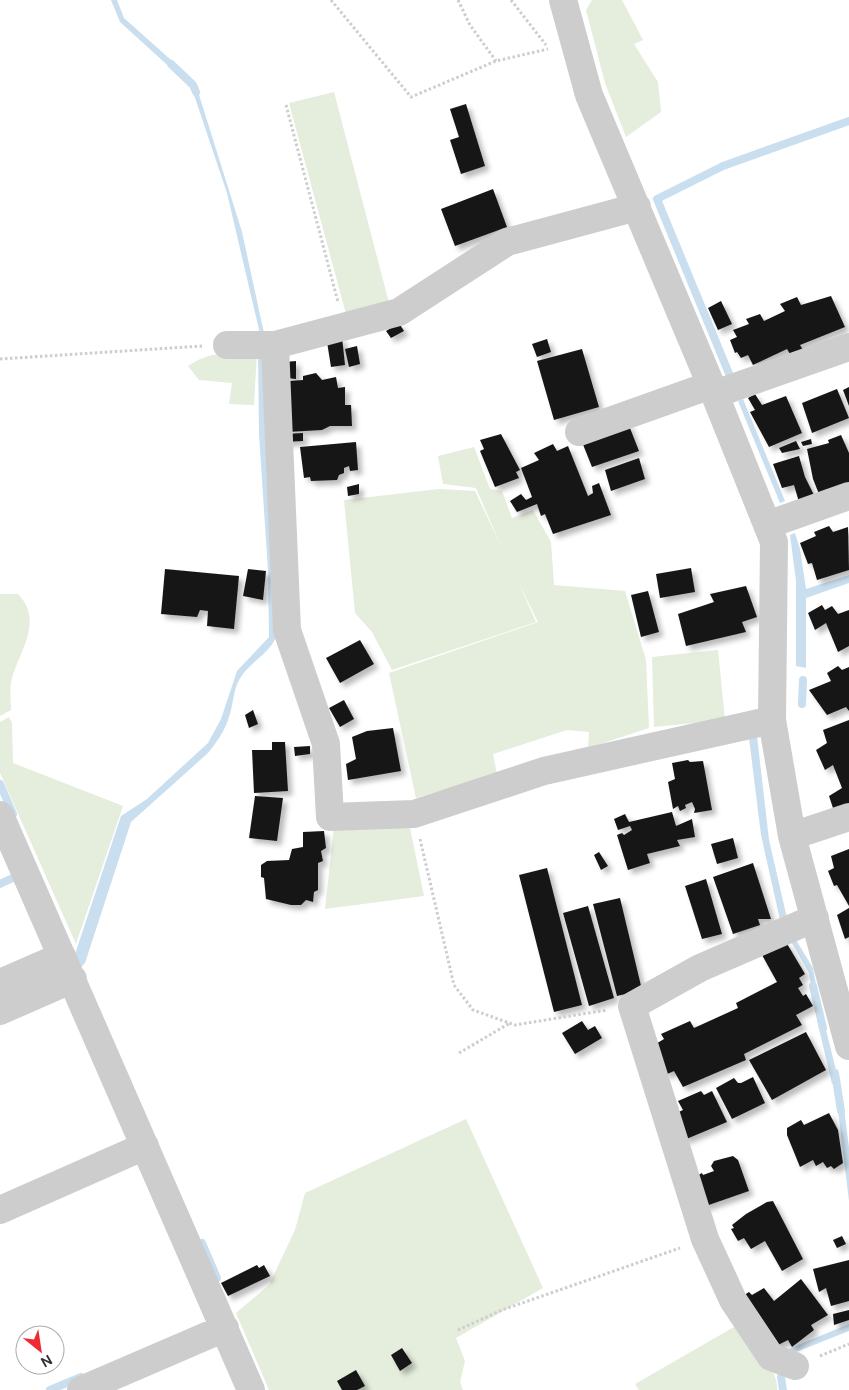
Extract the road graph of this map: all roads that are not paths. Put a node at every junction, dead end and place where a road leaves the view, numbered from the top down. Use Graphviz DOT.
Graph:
graph roads {
  1 [pos="563,0"];
  2 [pos="637,207"];
  3 [pos="227,345"];
  4 [pos="275,346"];
  5 [pos="849,347"];
  6 [pos="713,390"];
  7 [pos="579,432"];
  8 [pos="849,496"];
  9 [pos="767,525"];
  10 [pos="772,720"];
  11 [pos="0,814"];
  12 [pos="849,817"];
  13 [pos="792,836"];
  14 [pos="815,918"];
  15 [pos="67,968"];
  16 [pos="0,983"];
  17 [pos="0,1011"];
  18 [pos="849,1046"];
  19 [pos="145,1146"];
  20 [pos="0,1210"];
  21 [pos="225,1328"];
  22 [pos="795,1366"];
  23 [pos="81,1390"];
  24 [pos="251,1390"];
  1 -- 2 [label="street"];
  2 -- 4 [label="street"];
  2 -- 6 [label="street"];
  3 -- 4 [label="street"];
  4 -- 10 [label="street"];
  5 -- 6 [label="street"];
  6 -- 7 [label="street"];
  6 -- 9 [label="street"];
  8 -- 9 [label="street"];
  9 -- 10 [label="street"];
  10 -- 13 [label="street"];
  11 -- 15 [label="street"];
  12 -- 13 [label="street"];
  13 -- 14 [label="street"];
  14 -- 18 [label="street"];
  14 -- 22 [label="street"];
  15 -- 16 [label="street"];
  15 -- 17 [label="street"];
  15 -- 19 [label="street"];
  19 -- 20 [label="street"];
  19 -- 21 [label="street"];
  21 -- 23 [label="street"];
  21 -- 24 [label="street"];
}
